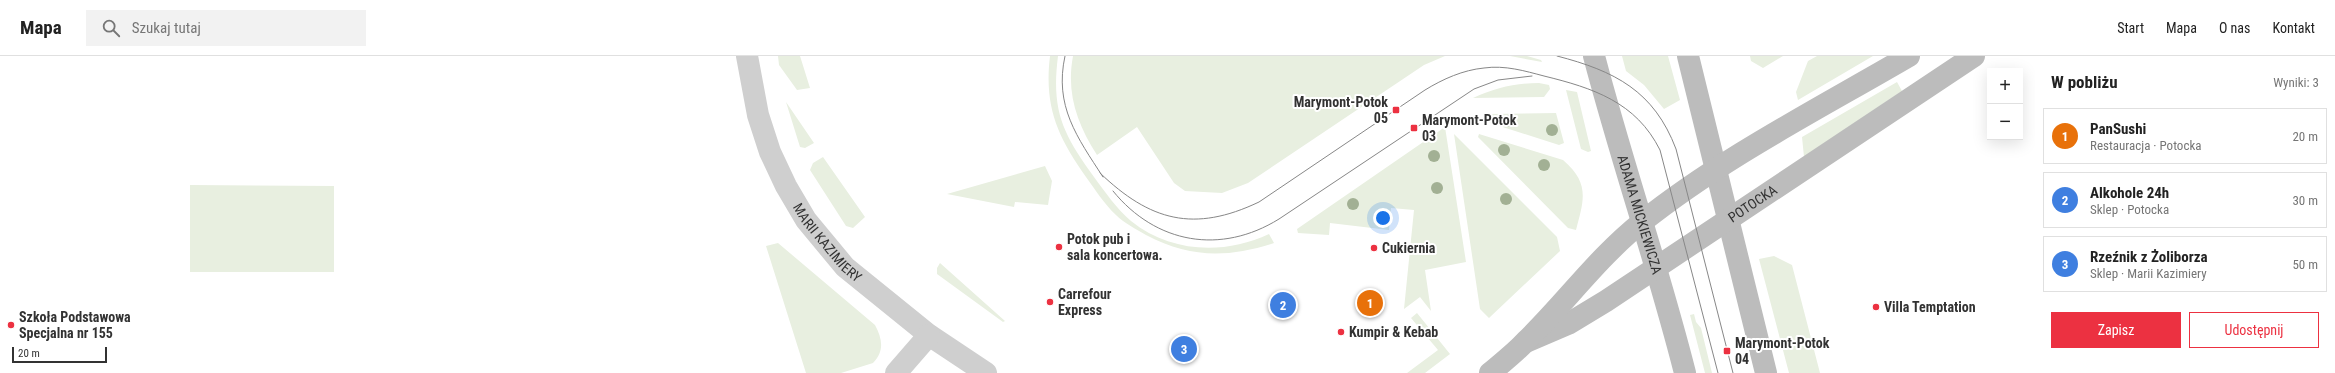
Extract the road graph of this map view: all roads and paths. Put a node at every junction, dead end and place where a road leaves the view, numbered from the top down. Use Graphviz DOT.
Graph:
graph roads {
  1 [pos="747,56"];
  2 [pos="1594,56"];
  3 [pos="1688,56"];
  4 [pos="1909,56"];
  5 [pos="1974,56"];
  6 [pos="1716,169"];
  7 [pos="1728,219"];
  8 [pos="1642,222"];
  9 [pos="1656,266"];
  10 [pos="929,335"];
  11 [pos="1526,342"];
  12 [pos="896,373"];
  13 [pos="986,373"];
  14 [pos="1490,373"];
  15 [pos="1685,373"];
  16 [pos="1766,373"];
  1 -- 10 [label="street, MARII KAZIMIERY"];
  2 -- 8 [label="street, ADAMA MICKIEWICZA"];
  3 -- 6 [label="street"];
  4 -- 6 [label="street, POTOCKA"];
  5 -- 7 [label="street, POTOCKA"];
  6 -- 7 [label="street"];
  6 -- 8 [label="street, POTOCKA"];
  7 -- 9 [label="street, POTOCKA"];
  7 -- 16 [label="street"];
  8 -- 9 [label="street, ADAMA MICKIEWICZA"];
  8 -- 11 [label="street, POTOCKA"];
  9 -- 11 [label="street, POTOCKA"];
  9 -- 15 [label="street, ADAMA MICKIEWICZA"];
  10 -- 12 [label="street"];
  10 -- 13 [label="street, MARII KAZIMIERY"];
  11 -- 14 [label="street, POTOCKA"];
}
